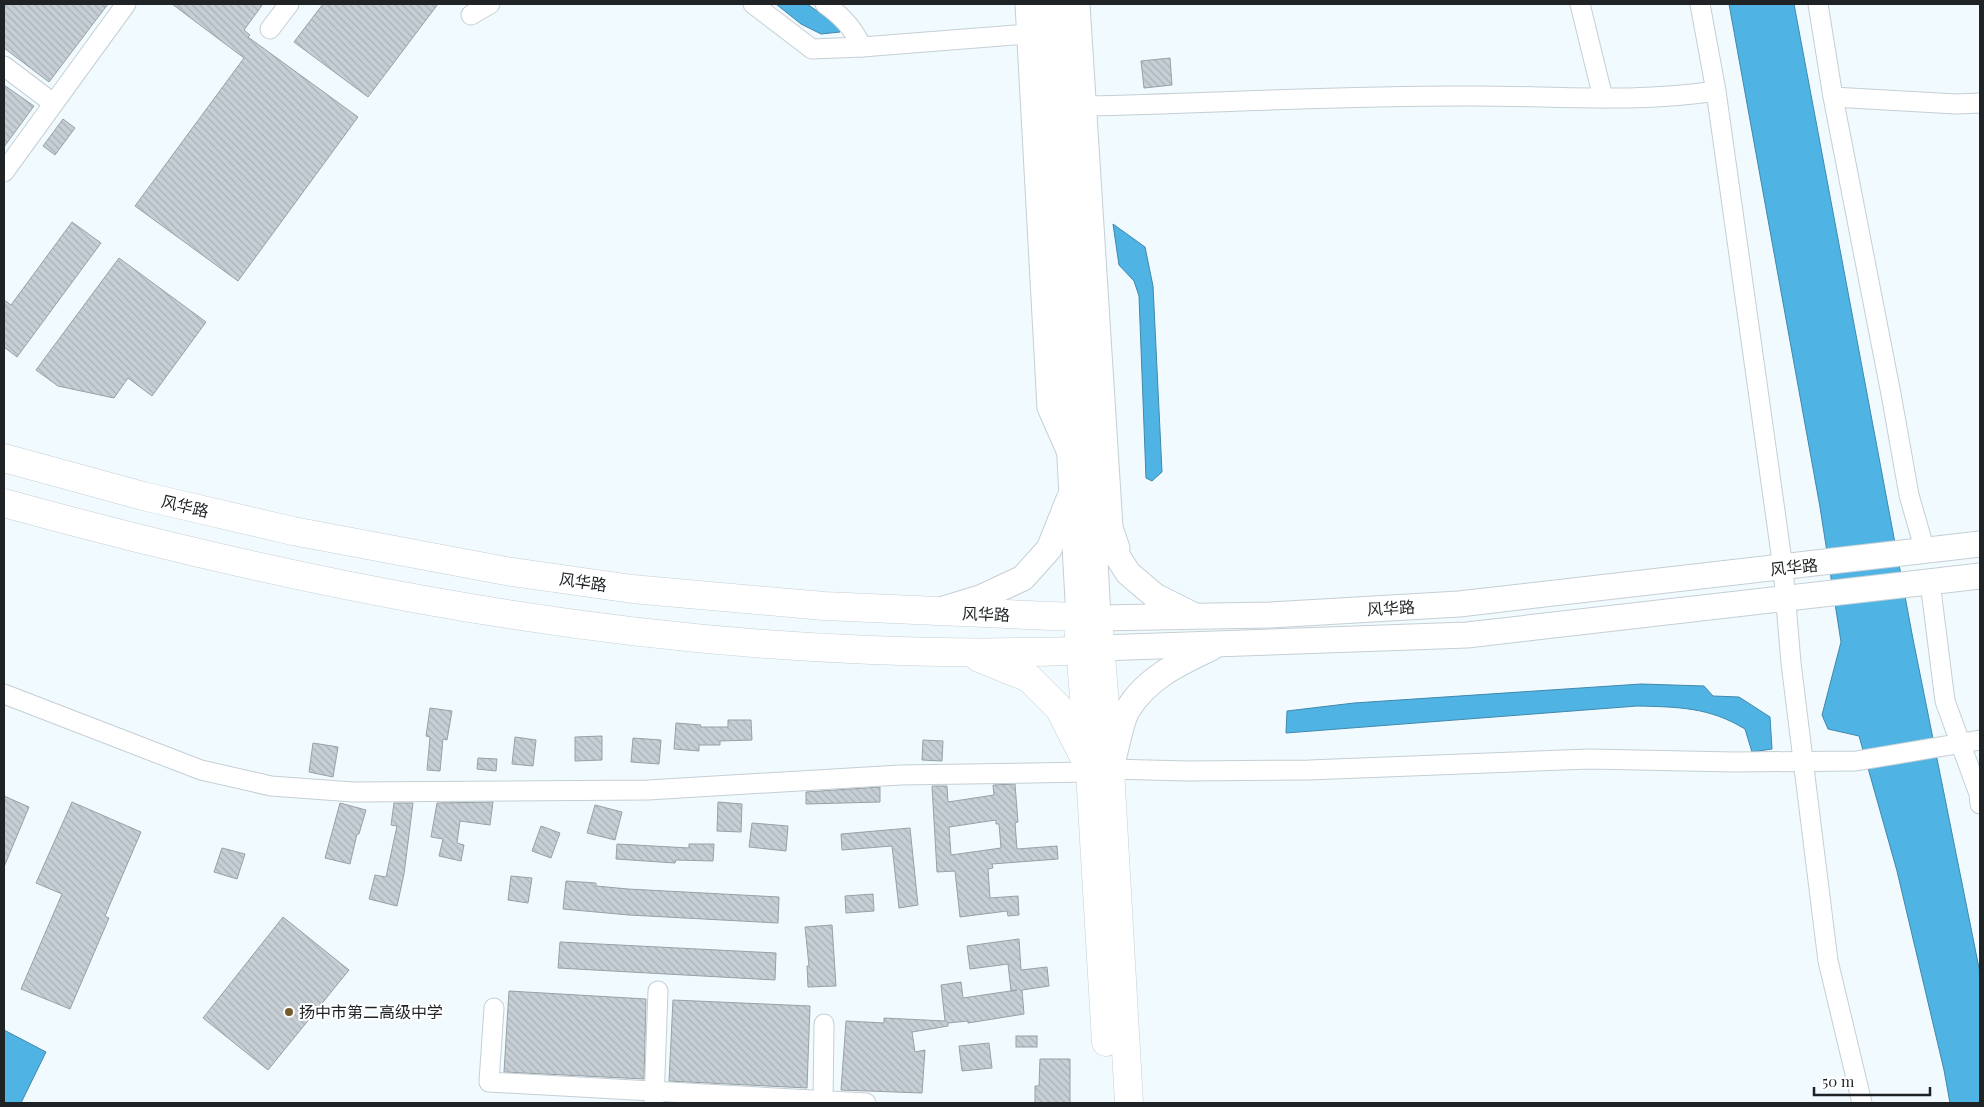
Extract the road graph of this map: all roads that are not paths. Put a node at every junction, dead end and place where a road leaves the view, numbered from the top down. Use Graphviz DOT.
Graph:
graph roads {
  1 [pos="124,4"];
  2 [pos="289,4"];
  3 [pos="490,4"];
  4 [pos="753,4"];
  5 [pos="825,4"];
  6 [pos="1025,4"];
  7 [pos="1580,4"];
  8 [pos="1700,4"];
  9 [pos="1818,4"];
  10 [pos="471,14"];
  11 [pos="1058,14"];
  12 [pos="270,29"];
  13 [pos="862,47"];
  14 [pos="4,66"];
  15 [pos="1716,91"];
  16 [pos="1834,97"];
  17 [pos="1603,98"];
  18 [pos="1980,103"];
  19 [pos="53,104"];
  20 [pos="1087,106"];
  21 [pos="4,172"];
  22 [pos="4,458"];
  23 [pos="1072,492"];
  24 [pos="4,503"];
  25 [pos="1093,516"];
  26 [pos="1980,544"];
  27 [pos="1916,552"];
  28 [pos="1791,567"];
  29 [pos="1128,573"];
  30 [pos="1980,576"];
  31 [pos="1923,583"];
  32 [pos="1796,597"];
  33 [pos="934,612"];
  34 [pos="1196,616"];
  35 [pos="1089,618"];
  36 [pos="1221,643"];
  37 [pos="1090,650"];
  38 [pos="968,653"];
  39 [pos="4,694"];
  40 [pos="1980,740"];
  41 [pos="1959,744"];
  42 [pos="1803,762"];
  43 [pos="1100,770"];
  44 [pos="1980,804"];
  45 [pos="658,991"];
  46 [pos="494,1008"];
  47 [pos="824,1024"];
  48 [pos="654,1097"];
  49 [pos="823,1102"];
  50 [pos="866,1103"];
  51 [pos="1110,1103"];
  52 [pos="1129,1103"];
  53 [pos="1862,1103"];
  1 -- 19 [label="street"];
  2 -- 12 [label="street"];
  3 -- 10 [label="street"];
  4 -- 13 [label="street"];
  5 -- 13 [label="street"];
  6 -- 11 [label="street"];
  7 -- 17 [label="street"];
  8 -- 15 [label="street"];
  9 -- 16 [label="street"];
  11 -- 13 [label="street"];
  11 -- 20 [label="street"];
  11 -- 23 [label="main road"];
  11 -- 25 [label="main road"];
  14 -- 19 [label="street"];
  15 -- 17 [label="street"];
  15 -- 28 [label="street"];
  16 -- 18 [label="street"];
  16 -- 27 [label="street"];
  17 -- 20 [label="street"];
  19 -- 21 [label="street"];
  20 -- 29 [label="street"];
  22 -- 33 [label="highway, 风华路"];
  23 -- 33 [label="main road"];
  23 -- 35 [label="main road"];
  24 -- 38 [label="highway, 风华路"];
  25 -- 29 [label="main road"];
  25 -- 35 [label="main road"];
  26 -- 27 [label="main road, 风华路"];
  27 -- 28 [label="main road, 风华路"];
  27 -- 31 [label="main road"];
  28 -- 32 [label="street"];
  28 -- 34 [label="main road, 风华路"];
  29 -- 34 [label="main road"];
  30 -- 31 [label="main road, 风华路"];
  31 -- 32 [label="main road, 风华路"];
  31 -- 41 [label="street"];
  32 -- 36 [label="main road, 风华路"];
  32 -- 42 [label="street"];
  33 -- 35 [label="highway, 风华路"];
  34 -- 35 [label="main road, 风华路"];
  35 -- 37 [label="highway"];
  36 -- 37 [label="main road, 风华路"];
  36 -- 43 [label="main road"];
  37 -- 38 [label="highway, 风华路"];
  37 -- 43 [label="highway"];
  38 -- 43 [label="highway"];
  39 -- 43 [label="street"];
  40 -- 41 [label="street"];
  41 -- 42 [label="street"];
  41 -- 44 [label="street"];
  42 -- 43 [label="street"];
  42 -- 53 [label="street"];
  43 -- 51 [label="highway"];
  43 -- 52 [label="highway"];
  45 -- 48 [label="street"];
  46 -- 48 [label="street"];
  47 -- 49 [label="street"];
  48 -- 49 [label="street"];
  49 -- 50 [label="street"];
}
